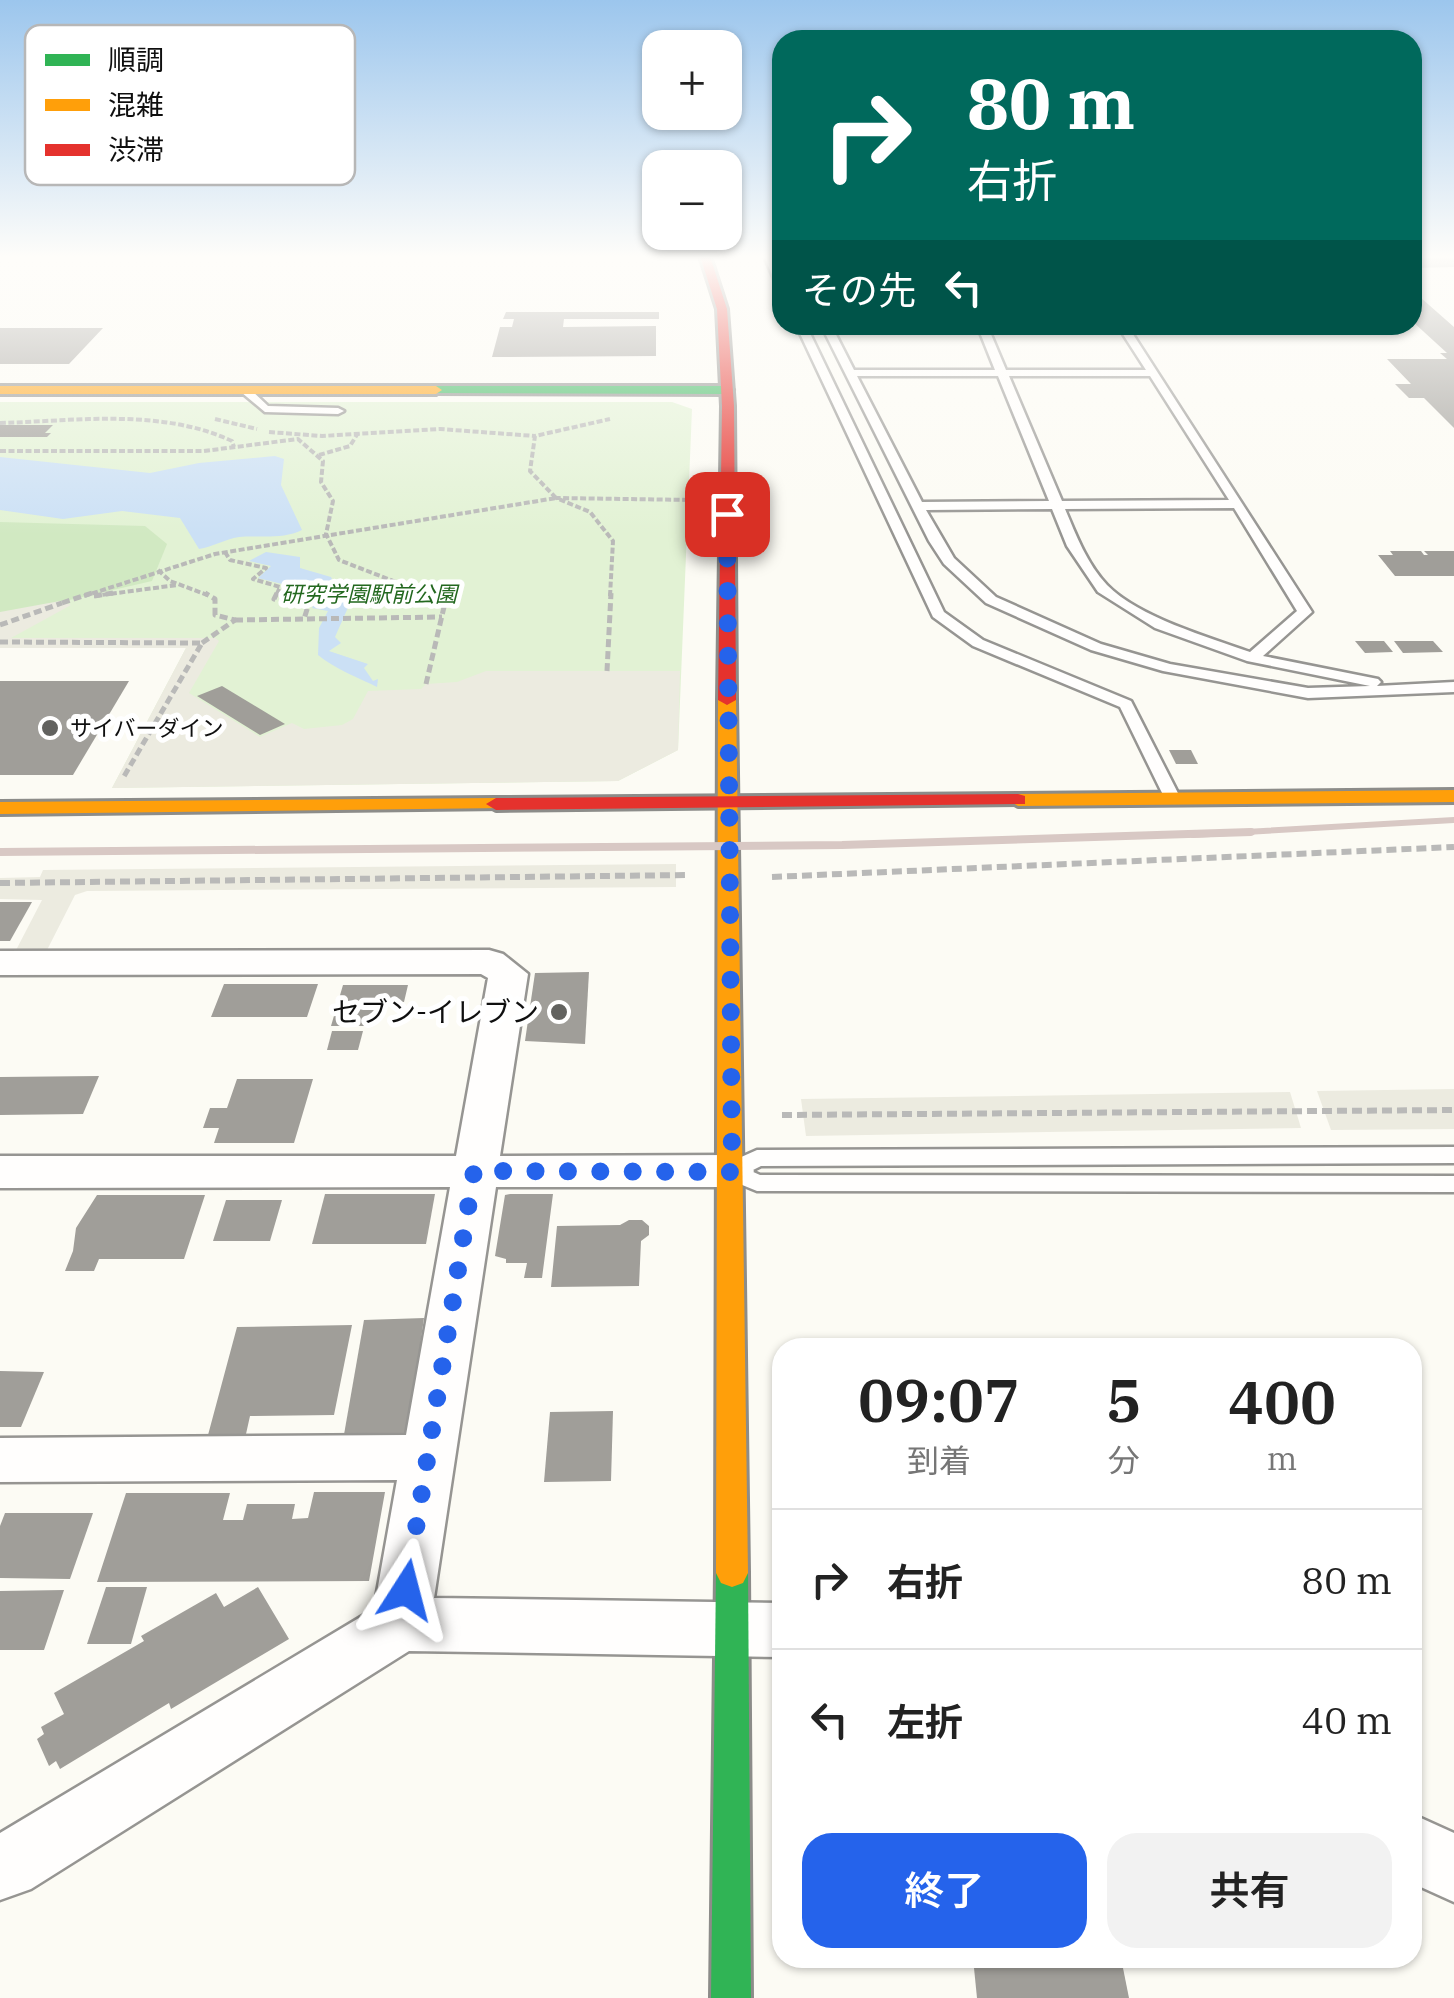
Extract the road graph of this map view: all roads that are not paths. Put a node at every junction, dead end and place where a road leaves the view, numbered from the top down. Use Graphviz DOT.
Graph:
graph roads {
  1 [pos="724,349"];
  2 [pos="812,349"];
  3 [pos="838,349"];
  4 [pos="992,349"];
  5 [pos="1136,349"];
  6 [pos="1001,372"];
  7 [pos="850,373"];
  8 [pos="1150,373"];
  9 [pos="0,390"];
  10 [pos="245,390"];
  11 [pos="727,390"];
  12 [pos="338,411"];
  13 [pos="1238,504"];
  14 [pos="920,506"];
  15 [pos="1058,506"];
  16 [pos="1252,658"];
  17 [pos="1454,687"];
  18 [pos="1420,690"];
  19 [pos="1454,796"];
  20 [pos="1173,799"];
  21 [pos="727,801"];
  22 [pos="0,808"];
  23 [pos="0,963"];
  24 [pos="1454,1155"];
  25 [pos="474,1171"];
  26 [pos="0,1172"];
  27 [pos="732,1172"];
  28 [pos="1454,1184"];
  29 [pos="427,1457"];
  30 [pos="0,1460"];
  31 [pos="400,1624"];
  32 [pos="756,1630"];
  33 [pos="1422,1852"];
  34 [pos="0,1866"];
  35 [pos="1454,1870"];
  36 [pos="731,1998"];
  1 -- 11 [label="street"];
  2 -- 20 [label="lane"];
  3 -- 7 [label="lane"];
  4 -- 6 [label="lane"];
  5 -- 8 [label="lane"];
  6 -- 7 [label="lane"];
  6 -- 8 [label="lane"];
  6 -- 15 [label="lane"];
  7 -- 14 [label="lane"];
  8 -- 13 [label="lane"];
  9 -- 10 [label="street"];
  10 -- 11 [label="street"];
  10 -- 12 [label="lane"];
  11 -- 21 [label="street"];
  13 -- 15 [label="lane"];
  13 -- 16 [label="lane"];
  14 -- 15 [label="lane"];
  14 -- 18 [label="lane"];
  15 -- 16 [label="lane"];
  16 -- 18 [label="lane"];
  17 -- 18 [label="lane"];
  19 -- 20 [label="street"];
  20 -- 21 [label="street"];
  21 -- 22 [label="street"];
  21 -- 27 [label="street"];
  23 -- 25 [label="street"];
  24 -- 27 [label="lane"];
  25 -- 26 [label="street"];
  25 -- 27 [label="street"];
  25 -- 29 [label="street"];
  27 -- 28 [label="lane"];
  27 -- 32 [label="street"];
  29 -- 30 [label="street"];
  29 -- 31 [label="street"];
  31 -- 32 [label="street"];
  31 -- 34 [label="street"];
  32 -- 36 [label="street"];
  33 -- 35 [label="street"];
}
